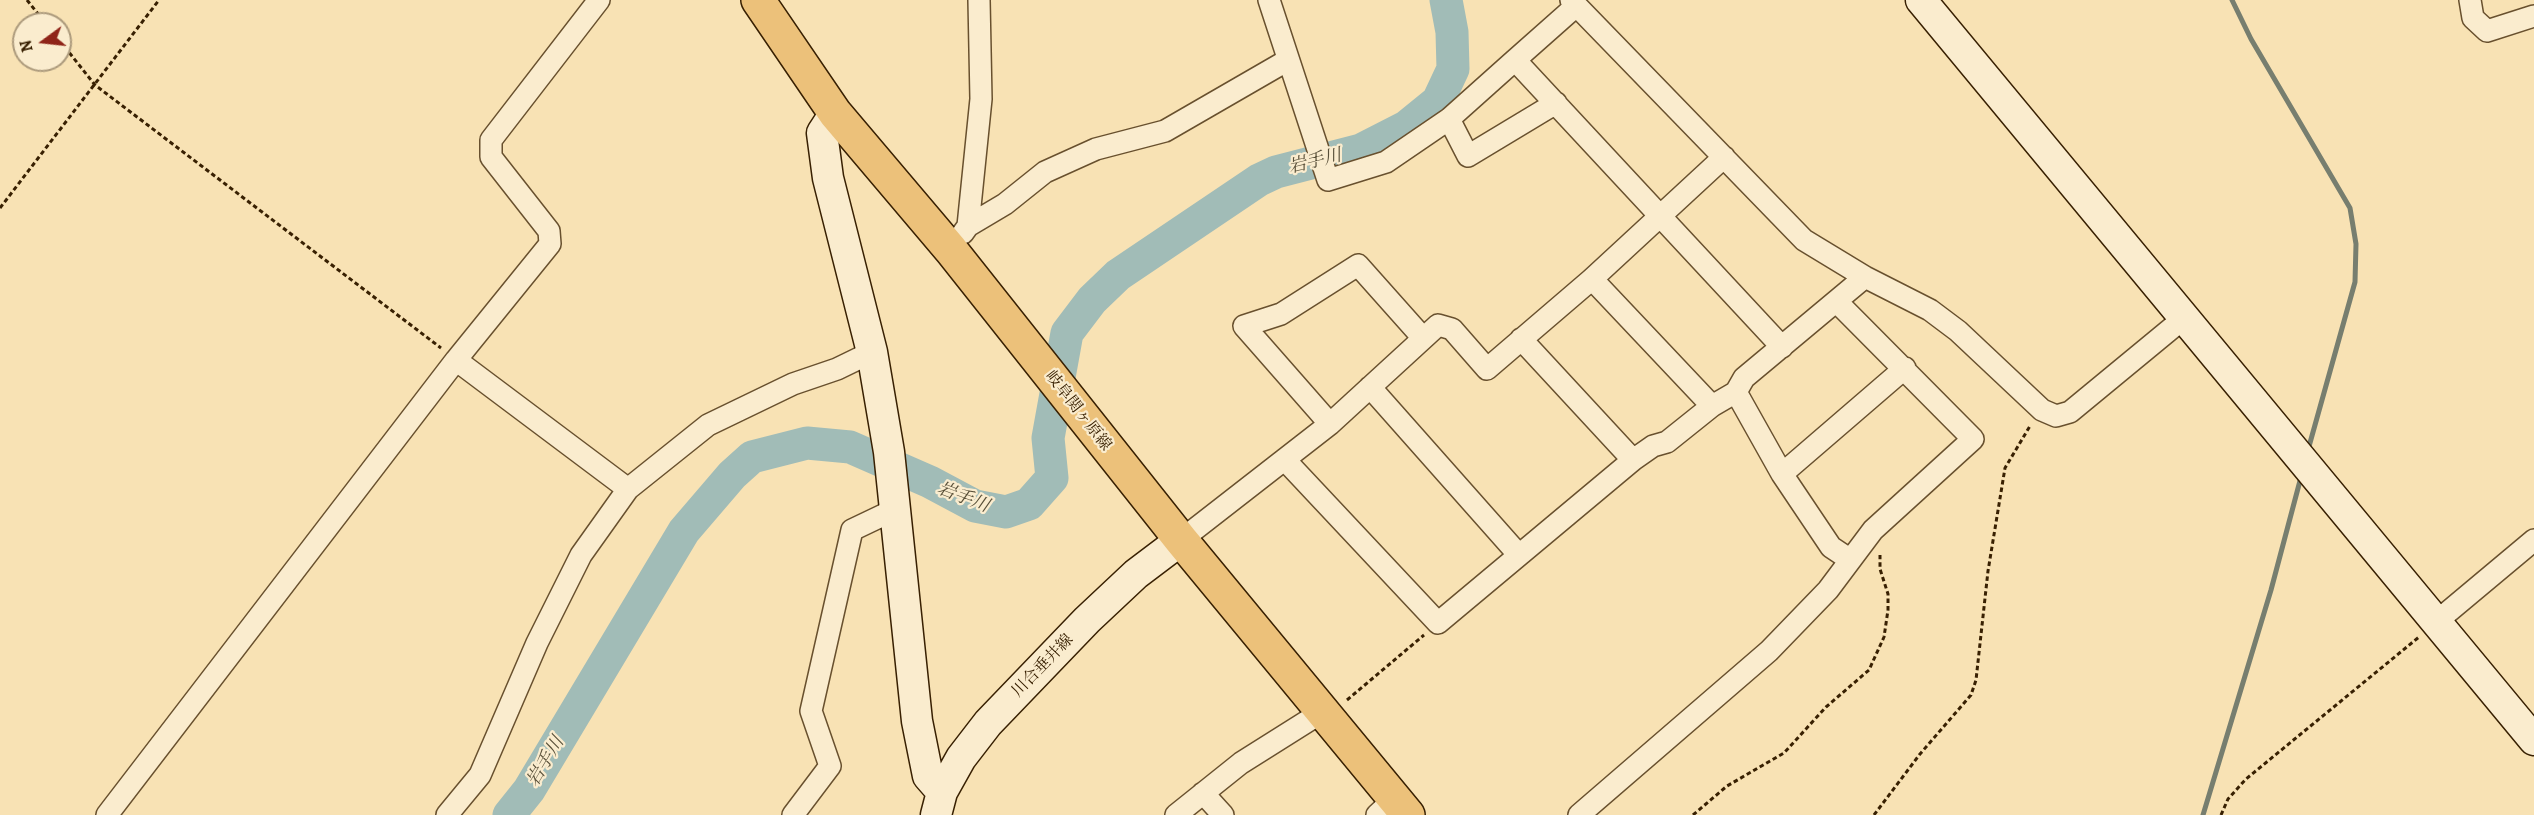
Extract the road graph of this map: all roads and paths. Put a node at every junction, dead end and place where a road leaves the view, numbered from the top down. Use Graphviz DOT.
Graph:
graph roads {
  1 [pos="27,0"];
  2 [pos="159,0"];
  3 [pos="599,0"];
  4 [pos="758,0"];
  5 [pos="979,0"];
  6 [pos="1269,0"];
  7 [pos="1921,0"];
  8 [pos="2470,0"];
  9 [pos="1573,3"];
  10 [pos="36,12"];
  11 [pos="2534,16"];
  12 [pos="72,56"];
  13 [pos="1288,60"];
  14 [pos="1515,60"];
  15 [pos="95,85"];
  16 [pos="1556,103"];
  17 [pos="835,113"];
  18 [pos="1449,119"];
  19 [pos="1724,157"];
  20 [pos="0,208"];
  21 [pos="1661,214"];
  22 [pos="959,238"];
  23 [pos="1865,277"];
  24 [pos="1592,279"];
  25 [pos="1838,302"];
  26 [pos="2184,318"];
  27 [pos="1423,338"];
  28 [pos="1521,339"];
  29 [pos="1782,347"];
  30 [pos="872,352"];
  31 [pos="456,360"];
  32 [pos="1905,368"];
  33 [pos="1370,387"];
  34 [pos="1736,392"];
  35 [pos="1712,406"];
  36 [pos="2042,410"];
  37 [pos="1330,424"];
  38 [pos="1285,460"];
  39 [pos="1633,460"];
  40 [pos="1782,474"];
  41 [pos="628,489"];
  42 [pos="896,504"];
  43 [pos="1873,530"];
  44 [pos="1181,540"];
  45 [pos="2534,540"];
  46 [pos="1518,554"];
  47 [pos="1849,559"];
  48 [pos="2436,622"];
  49 [pos="1438,623"];
  50 [pos="1325,714"];
  51 [pos="2534,740"];
  52 [pos="1203,793"];
  53 [pos="939,803"];
  54 [pos="1393,810"];
  55 [pos="107,815"];
  56 [pos="447,815"];
  57 [pos="793,815"];
  58 [pos="1176,815"];
  59 [pos="1223,815"];
  60 [pos="1579,815"];
  61 [pos="1693,815"];
  62 [pos="1874,815"];
  63 [pos="2221,815"];
  1 -- 10 [label="path"];
  2 -- 15 [label="path"];
  3 -- 31 [label="street"];
  4 -- 17 [label="main road, 岐阜関ヶ原線"];
  5 -- 22 [label="street"];
  6 -- 13 [label="street"];
  7 -- 26 [label="street"];
  8 -- 11 [label="street"];
  9 -- 14 [label="street"];
  9 -- 19 [label="street"];
  12 -- 15 [label="path"];
  13 -- 18 [label="street"];
  13 -- 22 [label="street"];
  14 -- 16 [label="street"];
  14 -- 18 [label="street"];
  15 -- 20 [label="path"];
  15 -- 31 [label="path"];
  16 -- 18 [label="street"];
  16 -- 21 [label="street"];
  17 -- 22 [label="main road, 岐阜関ヶ原線"];
  17 -- 30 [label="street"];
  19 -- 21 [label="street"];
  19 -- 23 [label="street"];
  21 -- 24 [label="street"];
  21 -- 29 [label="street"];
  22 -- 44 [label="main road, 岐阜関ヶ原線"];
  23 -- 25 [label="street"];
  23 -- 36 [label="street"];
  24 -- 28 [label="street"];
  24 -- 35 [label="street"];
  25 -- 29 [label="street"];
  25 -- 32 [label="street"];
  26 -- 36 [label="street"];
  26 -- 48 [label="street"];
  27 -- 28 [label="street"];
  27 -- 33 [label="street"];
  27 -- 37 [label="street"];
  28 -- 39 [label="street"];
  29 -- 34 [label="street"];
  30 -- 41 [label="street"];
  30 -- 42 [label="street"];
  31 -- 41 [label="street"];
  31 -- 55 [label="street"];
  32 -- 40 [label="street"];
  32 -- 43 [label="street"];
  33 -- 37 [label="street"];
  33 -- 46 [label="street"];
  34 -- 35 [label="street"];
  34 -- 40 [label="street"];
  35 -- 39 [label="street"];
  36 -- 62 [label="path"];
  37 -- 38 [label="street"];
  38 -- 44 [label="street"];
  38 -- 49 [label="street"];
  39 -- 46 [label="street"];
  40 -- 47 [label="street"];
  41 -- 56 [label="street"];
  42 -- 53 [label="street"];
  42 -- 57 [label="street"];
  43 -- 47 [label="street"];
  43 -- 61 [label="path"];
  44 -- 50 [label="main road, 岐阜関ヶ原線"];
  44 -- 53 [label="street, 川合垂井線"];
  45 -- 48 [label="street"];
  46 -- 49 [label="street"];
  47 -- 60 [label="street"];
  48 -- 51 [label="street"];
  48 -- 63 [label="path"];
  49 -- 50 [label="path"];
  50 -- 52 [label="street"];
  50 -- 54 [label="main road, 岐阜関ヶ原線"];
  52 -- 58 [label="street"];
  52 -- 59 [label="street"];
}
